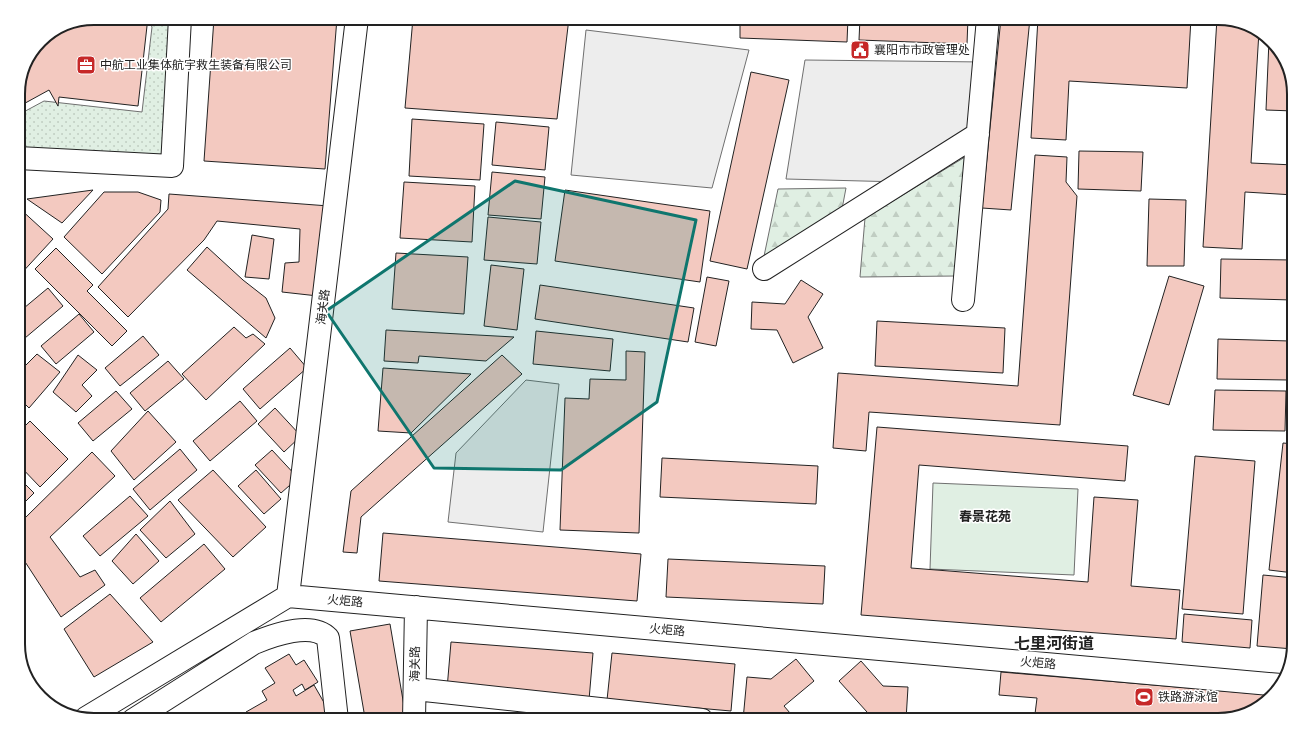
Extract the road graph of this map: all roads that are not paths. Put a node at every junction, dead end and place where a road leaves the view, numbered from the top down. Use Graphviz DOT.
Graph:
graph roads {
  1 [pos="180,25"];
  2 [pos="356,25"];
  3 [pos="987,25"];
  4 [pos="978,134"];
  5 [pos="25,158"];
  6 [pos="764,269"];
  7 [pos="963,300"];
  8 [pos="288,596"];
  9 [pos="416,607"];
  10 [pos="164,671"];
  11 [pos="1275,683"];
  12 [pos="415,689"];
  13 [pos="178,692"];
  14 [pos="94,713"];
  15 [pos="144,713"];
  16 [pos="336,713"];
  17 [pos="414,713"];
  18 [pos="637,713"];
  1 -- 5 [label="street"];
  2 -- 8 [label="street, 海关路"];
  3 -- 4 [label="street"];
  4 -- 6 [label="street"];
  4 -- 7 [label="street"];
  8 -- 9 [label="street, 火炬路"];
  8 -- 10 [label="street"];
  9 -- 11 [label="street, 火炬路"];
  9 -- 12 [label="street, 海关路"];
  10 -- 13 [label="street"];
  10 -- 14 [label="street"];
  12 -- 17 [label="street, 海关路"];
  12 -- 18 [label="street"];
  13 -- 15 [label="street"];
  13 -- 16 [label="street"];
}
